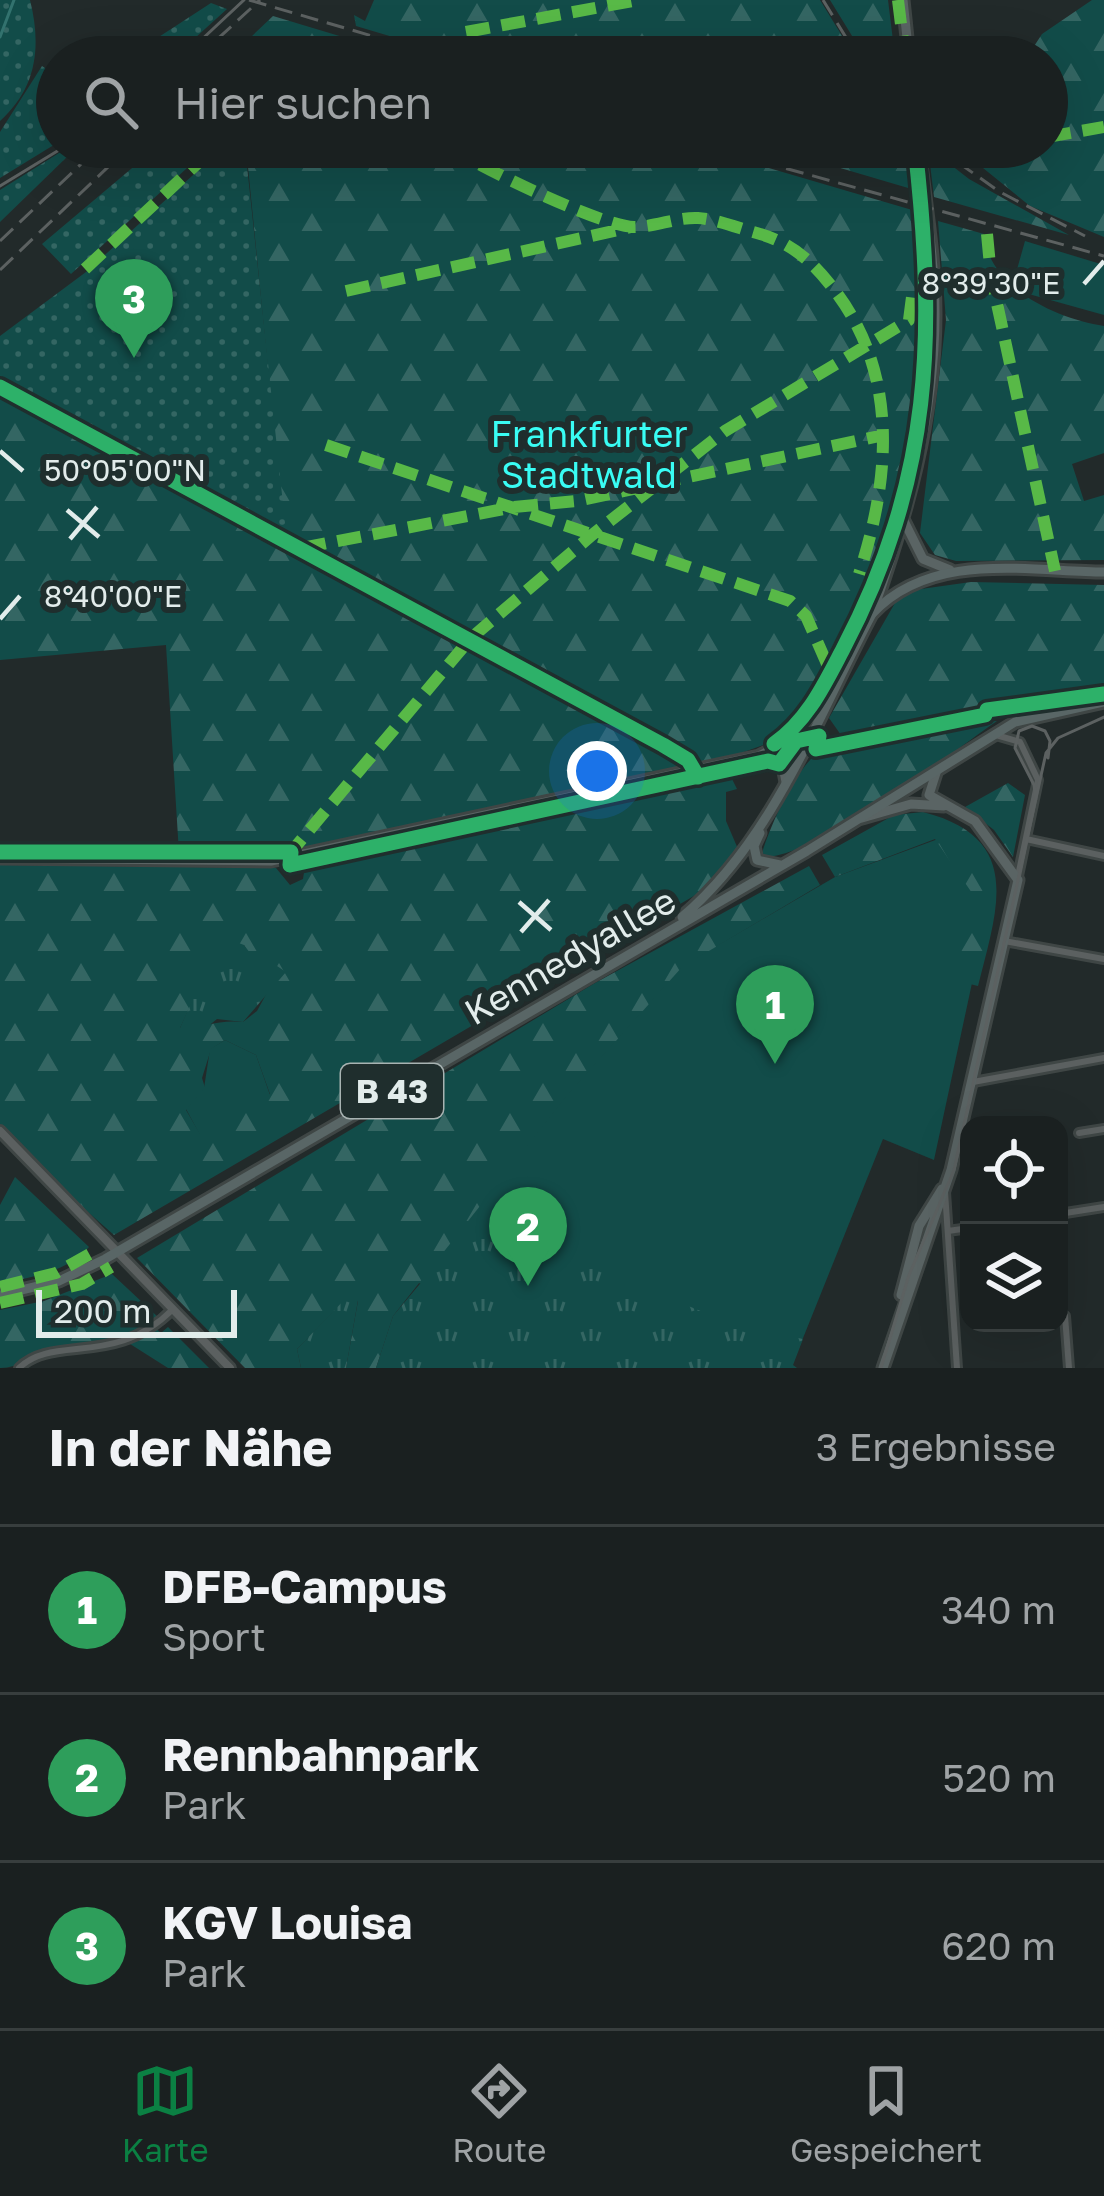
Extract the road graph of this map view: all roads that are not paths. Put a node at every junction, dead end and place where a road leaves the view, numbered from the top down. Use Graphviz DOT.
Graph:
graph roads {
  1 [pos="903,0"];
  2 [pos="907,36"];
  3 [pos="921,168"];
  4 [pos="904,521"];
  5 [pos="950,570"];
  6 [pos="1104,572"];
  7 [pos="872,614"];
  8 [pos="1104,702"];
  9 [pos="821,709"];
  10 [pos="995,735"];
  11 [pos="759,756"];
  12 [pos="936,773"];
  13 [pos="786,782"];
  14 [pos="775,801"];
  15 [pos="949,807"];
  16 [pos="862,818"];
  17 [pos="1026,839"];
  18 [pos="1104,856"];
  19 [pos="0,858"];
  20 [pos="785,864"];
  21 [pos="1018,880"];
  22 [pos="664,932"];
  23 [pos="1004,940"];
  24 [pos="1104,959"];
  25 [pos="1104,1058"];
  26 [pos="973,1082"];
  27 [pos="1104,1129"];
  28 [pos="0,1131"];
  29 [pos="1079,1132"];
  30 [pos="4,1146"];
  31 [pos="945,1185"];
  32 [pos="1104,1207"];
  33 [pos="1068,1213"];
  34 [pos="960,1229"];
  35 [pos="947,1231"];
  36 [pos="116,1252"];
  37 [pos="0,1295"];
  38 [pos="173,1309"];
  39 [pos="1066,1332"];
  40 [pos="19,1368"];
  41 [pos="230,1368"];
  42 [pos="883,1368"];
  43 [pos="957,1368"];
  44 [pos="1069,1368"];
  1 -- 2 [label="main road"];
  3 -- 4 [label="main road"];
  4 -- 5 [label="main road"];
  4 -- 7 [label="main road"];
  5 -- 6 [label="main road, B 43"];
  5 -- 7 [label="main road, B 43"];
  7 -- 9 [label="main road, B 43"];
  8 -- 10 [label="main road, Kennedyallee / B 43"];
  9 -- 11 [label="main road"];
  9 -- 13 [label="main road, B 43"];
  10 -- 12 [label="main road, Kennedyallee / B 43"];
  10 -- 17 [label="street"];
  11 -- 13 [label="main road"];
  11 -- 19 [label="main road"];
  12 -- 15 [label="main road"];
  12 -- 16 [label="main road, Kennedyallee / B 43"];
  13 -- 14 [label="main road, B 43"];
  14 -- 20 [label="main road"];
  14 -- 22 [label="main road, B 43"];
  15 -- 16 [label="main road"];
  15 -- 21 [label="main road"];
  16 -- 20 [label="main road, Kennedyallee / B 43"];
  17 -- 18 [label="street"];
  17 -- 21 [label="street"];
  20 -- 22 [label="main road, Kennedyallee / B 43"];
  21 -- 23 [label="main road"];
  22 -- 36 [label="main road, Kennedyallee / B 43"];
  23 -- 24 [label="street"];
  23 -- 26 [label="main road"];
  25 -- 26 [label="street"];
  26 -- 31 [label="main road"];
  27 -- 29 [label="street"];
  28 -- 30 [label="street"];
  30 -- 36 [label="street"];
  31 -- 35 [label="street"];
  31 -- 42 [label="main road"];
  32 -- 33 [label="street"];
  34 -- 35 [label="street"];
  35 -- 43 [label="street"];
  36 -- 37 [label="main road, Kennedyallee / B 43"];
  36 -- 38 [label="street"];
  38 -- 40 [label="street"];
  38 -- 41 [label="street"];
  39 -- 44 [label="street"];
}
